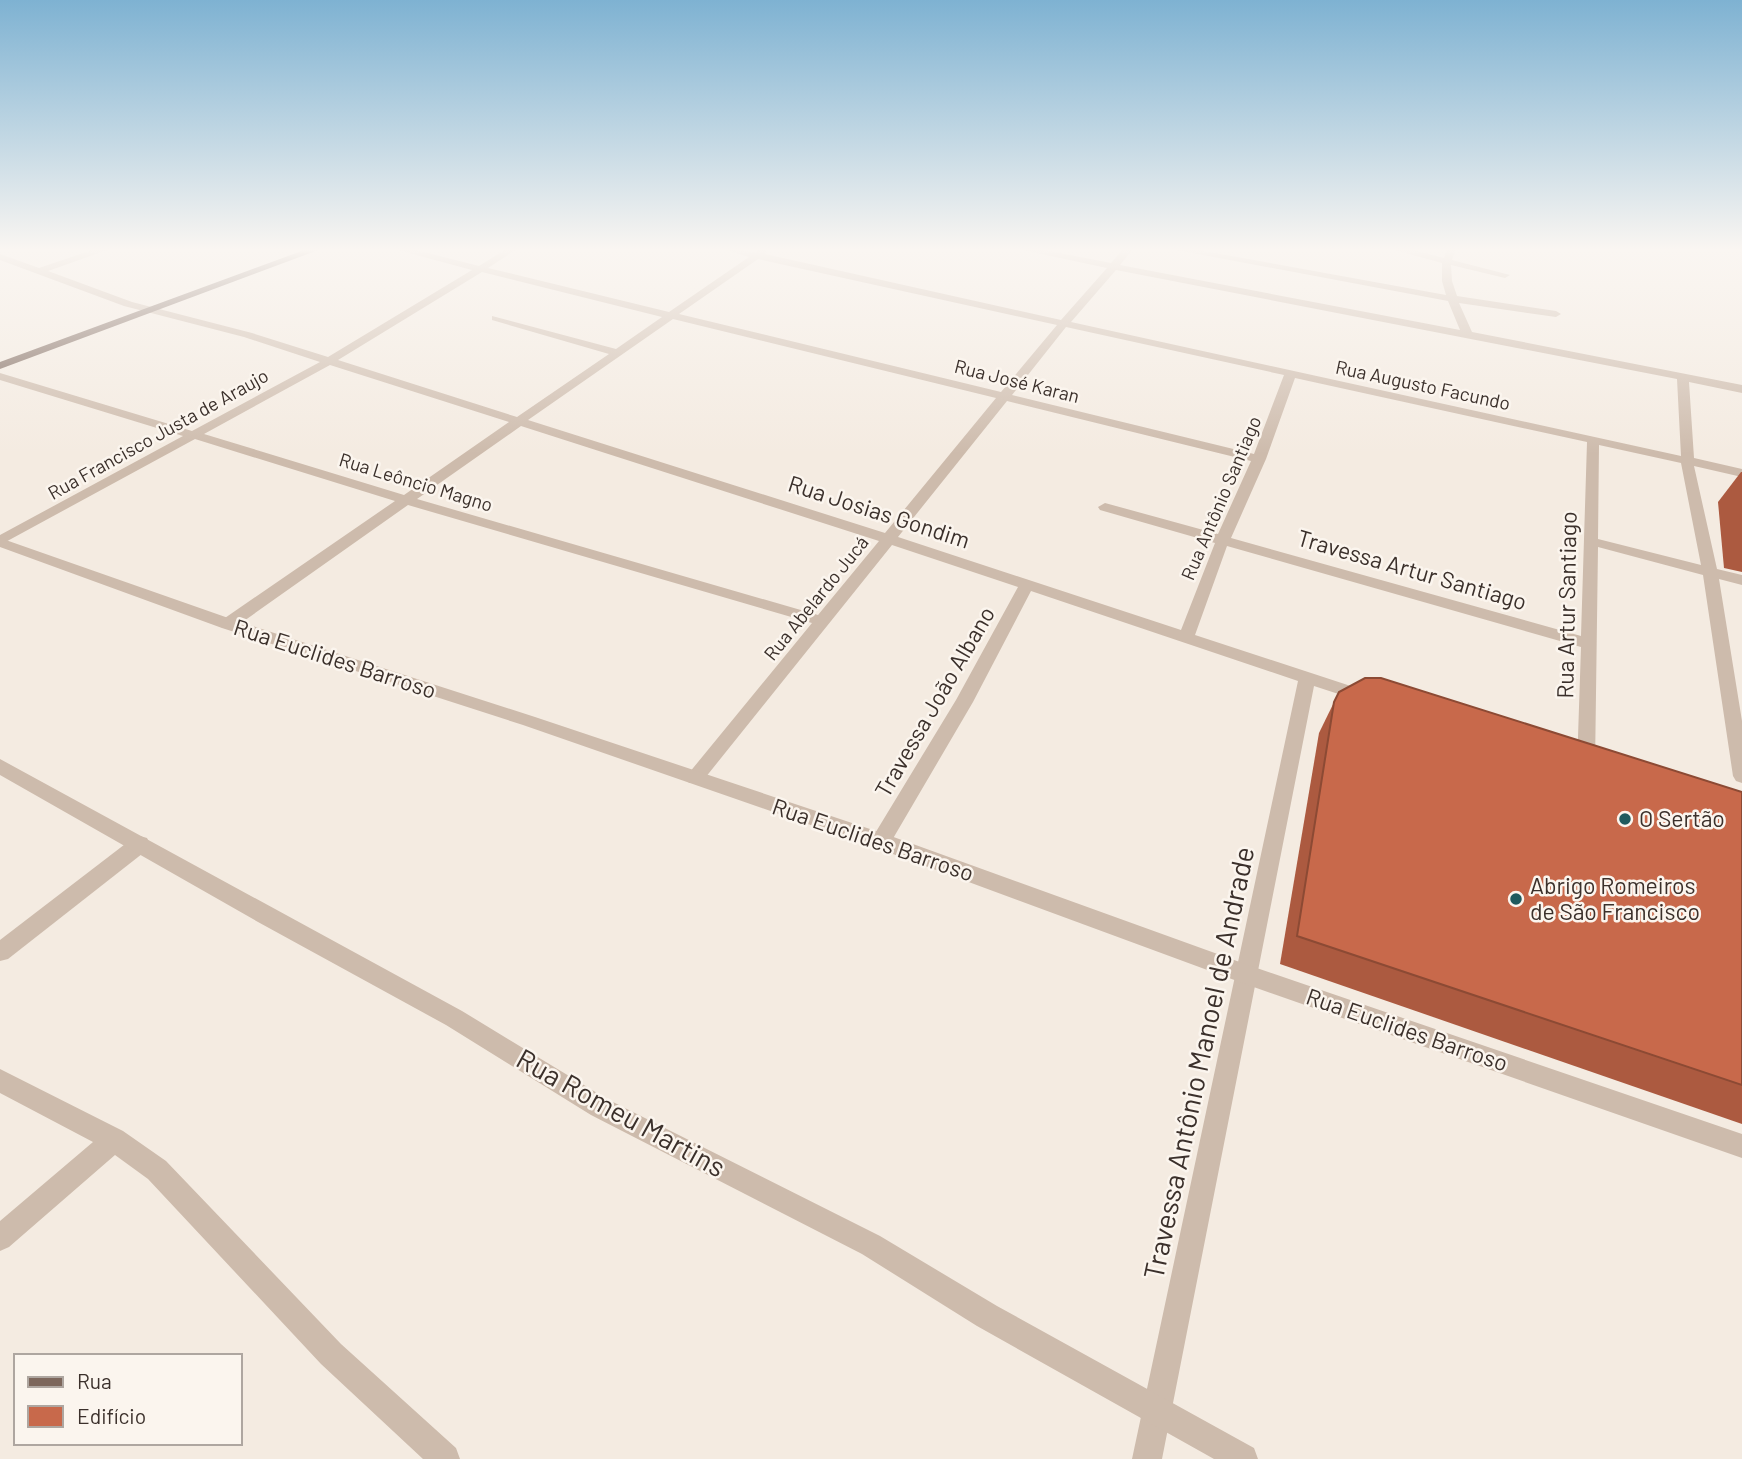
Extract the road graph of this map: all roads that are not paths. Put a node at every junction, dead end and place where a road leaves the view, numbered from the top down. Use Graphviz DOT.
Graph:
graph roads {
  1 [pos="132,317"];
  2 [pos="178,317"];
  3 [pos="401,317"];
  4 [pos="670,317"];
  5 [pos="677,317"];
  6 [pos="1033,317"];
  7 [pos="1069,317"];
  8 [pos="1379,317"];
  9 [pos="1461,317"];
  10 [pos="496,318"];
  11 [pos="1063,324"];
  12 [pos="1467,334"];
  13 [pos="619,353"];
  14 [pos="329,360"];
  15 [pos="0,366"];
  16 [pos="1290,373"];
  17 [pos="0,376"];
  18 [pos="1683,377"];
  19 [pos="1742,389"];
  20 [pos="1005,396"];
  21 [pos="517,422"];
  22 [pos="191,435"];
  23 [pos="1593,440"];
  24 [pos="1260,459"];
  25 [pos="1687,460"];
  26 [pos="1742,473"];
  27 [pos="409,500"];
  28 [pos="1105,507"];
  29 [pos="889,539"];
  30 [pos="1222,540"];
  31 [pos="1590,541"];
  32 [pos="0,542"];
  33 [pos="1710,572"];
  34 [pos="1742,580"];
  35 [pos="1027,584"];
  36 [pos="822,621"];
  37 [pos="228,625"];
  38 [pos="1186,638"];
  39 [pos="1590,644"];
  40 [pos="1307,678"];
  41 [pos="1373,700"];
  42 [pos="1738,714"];
  43 [pos="0,766"];
  44 [pos="1586,770"];
  45 [pos="1742,776"];
  46 [pos="695,778"];
  47 [pos="881,841"];
  48 [pos="140,844"];
  49 [pos="0,952"];
  50 [pos="1248,975"];
  51 [pos="0,1080"];
  52 [pos="114,1140"];
  53 [pos="1742,1146"];
  54 [pos="0,1238"];
  55 [pos="1157,1411"];
  56 [pos="446,1459"];
  57 [pos="1147,1459"];
  58 [pos="1243,1459"];
  1 -- 15 [label="main road"];
  2 -- 14 [label="street, Rua Josias Gondim"];
  3 -- 14 [label="street, Rua Francisco Justa de Araujo"];
  4 -- 13 [label="street"];
  5 -- 20 [label="street, Rua José Karan"];
  6 -- 11 [label="street, Rua Augusto Facundo"];
  7 -- 11 [label="street, Rua Abelardo Jucá"];
  8 -- 12 [label="street"];
  9 -- 12 [label="street"];
  10 -- 13 [label="street"];
  11 -- 16 [label="street, Rua Augusto Facundo"];
  11 -- 20 [label="street, Rua Abelardo Jucá"];
  12 -- 18 [label="street"];
  13 -- 21 [label="street"];
  14 -- 21 [label="street, Rua Josias Gondim"];
  14 -- 22 [label="street, Rua Francisco Justa de Araujo"];
  16 -- 23 [label="street, Rua Augusto Facundo"];
  16 -- 24 [label="street, Rua Antônio Santiago"];
  17 -- 22 [label="street, Rua Leôncio Magno"];
  18 -- 19 [label="street"];
  18 -- 25 [label="street"];
  20 -- 24 [label="street, Rua José Karan"];
  20 -- 29 [label="street, Rua Abelardo Jucá"];
  21 -- 27 [label="street"];
  21 -- 29 [label="street, Rua Josias Gondim"];
  22 -- 27 [label="street, Rua Leôncio Magno"];
  22 -- 32 [label="street, Rua Francisco Justa de Araujo"];
  23 -- 25 [label="street, Rua Augusto Facundo"];
  23 -- 31 [label="street, Rua Artur Santiago"];
  24 -- 30 [label="street, Rua Antônio Santiago"];
  25 -- 26 [label="street, Rua Augusto Facundo"];
  25 -- 33 [label="street"];
  27 -- 36 [label="street, Rua Leôncio Magno"];
  27 -- 37 [label="street"];
  28 -- 30 [label="street, Travessa Artur Santiago"];
  29 -- 35 [label="street, Rua Josias Gondim"];
  29 -- 36 [label="street, Rua Abelardo Jucá"];
  30 -- 38 [label="street, Rua Antônio Santiago"];
  30 -- 39 [label="street, Travessa Artur Santiago"];
  31 -- 33 [label="street"];
  31 -- 39 [label="street, Rua Artur Santiago"];
  32 -- 37 [label="street, Rua Euclides Barroso"];
  33 -- 34 [label="street"];
  33 -- 42 [label="street"];
  35 -- 38 [label="street, Rua Josias Gondim"];
  35 -- 47 [label="street, Travessa João Albano"];
  36 -- 46 [label="street, Rua Abelardo Jucá"];
  37 -- 46 [label="street, Rua Euclides Barroso"];
  38 -- 40 [label="street, Rua Josias Gondim"];
  39 -- 44 [label="street, Rua Artur Santiago"];
  40 -- 41 [label="street, Rua Josias Gondim"];
  40 -- 50 [label="street, Travessa Antônio Manoel de Andrade"];
  42 -- 45 [label="street"];
  43 -- 48 [label="street, Rua Romeu Martins"];
  46 -- 47 [label="street, Rua Euclides Barroso"];
  47 -- 50 [label="street, Rua Euclides Barroso"];
  48 -- 49 [label="street"];
  48 -- 55 [label="street, Rua Romeu Martins"];
  50 -- 53 [label="street, Rua Euclides Barroso"];
  50 -- 55 [label="street, Travessa Antônio Manoel de Andrade"];
  51 -- 52 [label="street"];
  52 -- 54 [label="street"];
  52 -- 56 [label="street"];
  55 -- 57 [label="street, Travessa Antônio Manoel de Andrade"];
  55 -- 58 [label="street, Rua Romeu Martins"];
}
